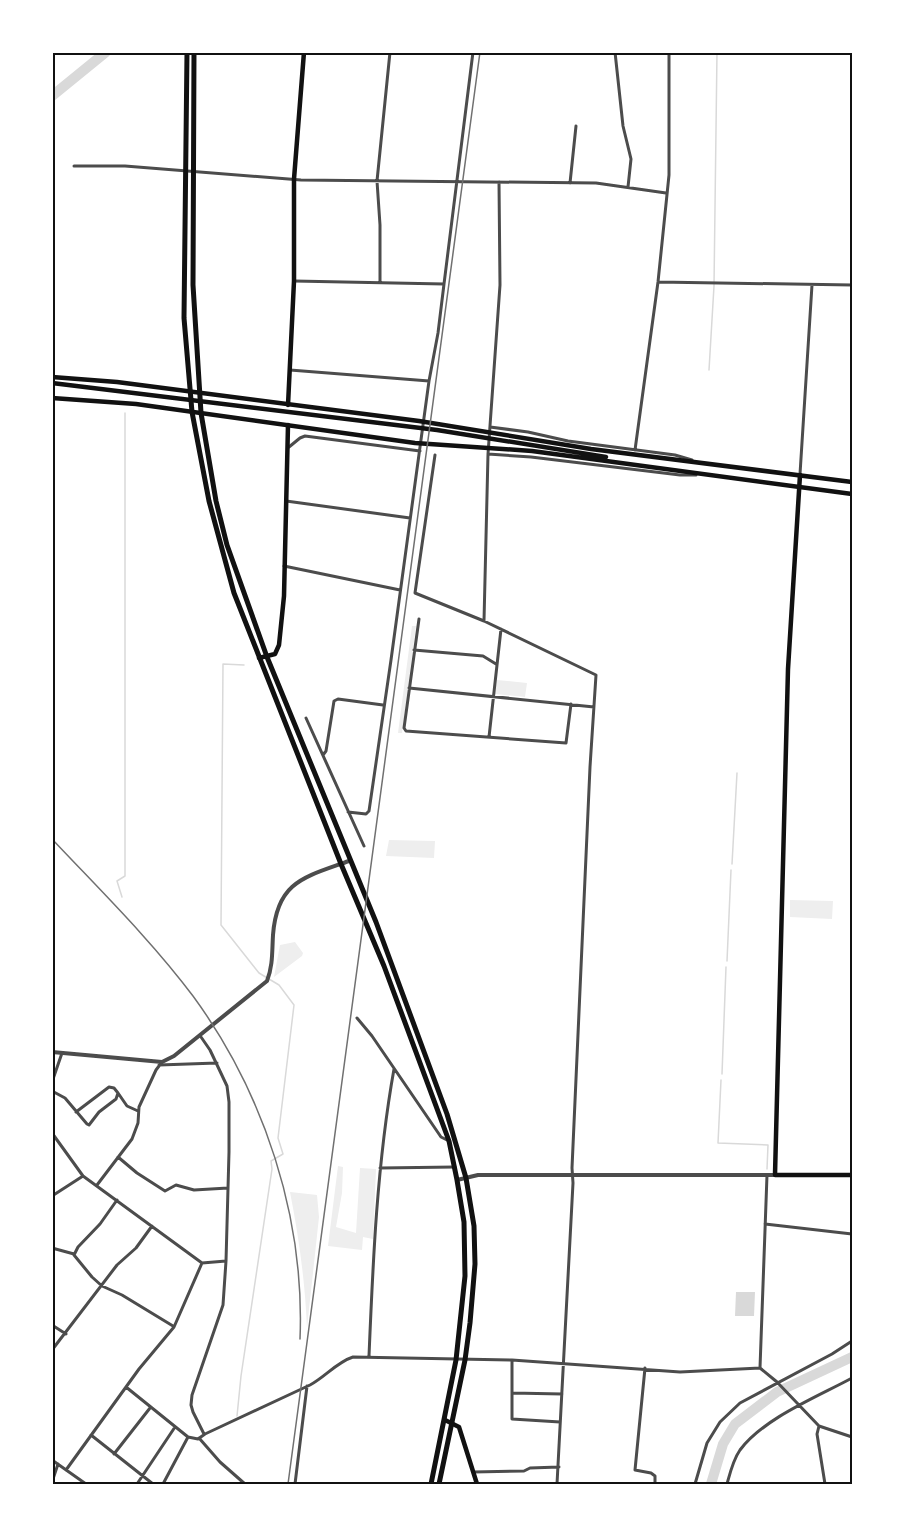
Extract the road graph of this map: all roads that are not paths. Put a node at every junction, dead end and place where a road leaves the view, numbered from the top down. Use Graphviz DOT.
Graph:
graph roads {
  1 [pos="187,52"];
  2 [pos="194,52"];
  3 [pos="304,52"];
  4 [pos="390,52"];
  5 [pos="473,52"];
  6 [pos="615,52"];
  7 [pos="669,52"];
  8 [pos="576,126"];
  9 [pos="74,166"];
  10 [pos="185,170"];
  11 [pos="193,171"];
  12 [pos="294,179"];
  13 [pos="377,181"];
  14 [pos="456,181"];
  15 [pos="499,182"];
  16 [pos="570,183"];
  17 [pos="628,187"];
  18 [pos="666,193"];
  19 [pos="294,280"];
  20 [pos="380,282"];
  21 [pos="658,282"];
  22 [pos="444,284"];
  23 [pos="812,285"];
  24 [pos="852,285"];
  25 [pos="289,370"];
  26 [pos="52,377"];
  27 [pos="429,381"];
  28 [pos="52,383"];
  29 [pos="190,392"];
  30 [pos="200,394"];
  31 [pos="52,398"];
  32 [pos="288,405"];
  33 [pos="192,412"];
  34 [pos="201,413"];
  35 [pos="288,425"];
  36 [pos="490,426"];
  37 [pos="533,442"];
  38 [pos="287,448"];
  39 [pos="420,451"];
  40 [pos="634,452"];
  41 [pos="488,454"];
  42 [pos="591,454"];
  43 [pos="435,455"];
  44 [pos="634,464"];
  45 [pos="704,475"];
  46 [pos="800,475"];
  47 [pos="852,482"];
  48 [pos="798,486"];
  49 [pos="852,494"];
  50 [pos="286,501"];
  51 [pos="410,518"];
  52 [pos="284,566"];
  53 [pos="400,590"];
  54 [pos="418,619"];
  55 [pos="484,621"];
  56 [pos="501,629"];
  57 [pos="414,650"];
  58 [pos="267,657"];
  59 [pos="259,658"];
  60 [pos="496,664"];
  61 [pos="409,688"];
  62 [pos="494,697"];
  63 [pos="571,704"];
  64 [pos="383,705"];
  65 [pos="594,707"];
  66 [pos="306,718"];
  67 [pos="489,738"];
  68 [pos="323,756"];
  69 [pos="348,812"];
  70 [pos="364,846"];
  71 [pos="350,861"];
  72 [pos="341,864"];
  73 [pos="357,1018"];
  74 [pos="201,1037"];
  75 [pos="52,1052"];
  76 [pos="62,1053"];
  77 [pos="217,1063"];
  78 [pos="161,1064"];
  79 [pos="394,1069"];
  80 [pos="52,1083"];
  81 [pos="52,1091"];
  82 [pos="118,1093"];
  83 [pos="76,1112"];
  84 [pos="138,1112"];
  85 [pos="52,1133"];
  86 [pos="449,1141"];
  87 [pos="118,1157"];
  88 [pos="455,1167"];
  89 [pos="380,1168"];
  90 [pos="572,1175"];
  91 [pos="767,1175"];
  92 [pos="775,1175"];
  93 [pos="852,1175"];
  94 [pos="83,1176"];
  95 [pos="466,1178"];
  96 [pos="458,1180"];
  97 [pos="97,1185"];
  98 [pos="228,1188"];
  99 [pos="52,1196"];
  100 [pos="117,1200"];
  101 [pos="765,1224"];
  102 [pos="152,1226"];
  103 [pos="852,1234"];
  104 [pos="54,1249"];
  105 [pos="52,1254"];
  106 [pos="74,1255"];
  107 [pos="226,1261"];
  108 [pos="202,1263"];
  109 [pos="102,1286"];
  110 [pos="52,1325"];
  111 [pos="174,1327"];
  112 [pos="66,1334"];
  113 [pos="852,1341"];
  114 [pos="52,1350"];
  115 [pos="369,1356"];
  116 [pos="456,1360"];
  117 [pos="465,1360"];
  118 [pos="512,1360"];
  119 [pos="562,1364"];
  120 [pos="645,1368"];
  121 [pos="760,1368"];
  122 [pos="852,1378"];
  123 [pos="778,1383"];
  124 [pos="307,1386"];
  125 [pos="126,1387"];
  126 [pos="512,1393"];
  127 [pos="562,1394"];
  128 [pos="799,1405"];
  129 [pos="150,1408"];
  130 [pos="445,1420"];
  131 [pos="560,1422"];
  132 [pos="453,1423"];
  133 [pos="819,1426"];
  134 [pos="175,1427"];
  135 [pos="204,1434"];
  136 [pos="91,1435"];
  137 [pos="188,1437"];
  138 [pos="852,1437"];
  139 [pos="200,1438"];
  140 [pos="114,1455"];
  141 [pos="52,1460"];
  142 [pos="58,1464"];
  143 [pos="559,1467"];
  144 [pos="66,1470"];
  145 [pos="471,1472"];
  146 [pos="142,1476"];
  147 [pos="52,1482"];
  148 [pos="86,1485"];
  149 [pos="137,1485"];
  150 [pos="153,1485"];
  151 [pos="163,1485"];
  152 [pos="245,1485"];
  153 [pos="295,1485"];
  154 [pos="431,1485"];
  155 [pos="439,1485"];
  156 [pos="477,1485"];
  157 [pos="557,1485"];
  158 [pos="655,1485"];
  159 [pos="695,1485"];
  160 [pos="727,1485"];
  161 [pos="825,1485"];
  1 -- 10 [label="highway"];
  2 -- 11 [label="highway"];
  3 -- 12 [label="main road"];
  4 -- 13 [label="street"];
  5 -- 14 [label="street"];
  6 -- 17 [label="street"];
  7 -- 18 [label="street"];
  8 -- 16 [label="street"];
  9 -- 10 [label="street"];
  10 -- 11 [label="street"];
  10 -- 29 [label="highway"];
  11 -- 12 [label="street"];
  11 -- 30 [label="highway"];
  12 -- 13 [label="street"];
  12 -- 19 [label="main road"];
  13 -- 14 [label="street"];
  13 -- 20 [label="street"];
  14 -- 15 [label="street"];
  14 -- 22 [label="street"];
  15 -- 16 [label="street"];
  15 -- 36 [label="street"];
  16 -- 17 [label="street"];
  17 -- 18 [label="street"];
  18 -- 21 [label="street"];
  19 -- 20 [label="street"];
  19 -- 25 [label="main road"];
  20 -- 22 [label="street"];
  21 -- 23 [label="street"];
  21 -- 40 [label="street"];
  22 -- 27 [label="street"];
  23 -- 24 [label="street"];
  23 -- 46 [label="street"];
  25 -- 27 [label="street"];
  25 -- 32 [label="main road"];
  26 -- 29 [label="main road"];
  27 -- 39 [label="street"];
  28 -- 37 [label="main road"];
  29 -- 30 [label="main road"];
  29 -- 33 [label="highway"];
  30 -- 32 [label="main road"];
  30 -- 34 [label="highway"];
  31 -- 33 [label="main road"];
  32 -- 37 [label="main road"];
  33 -- 34 [label="main road"];
  33 -- 59 [label="highway"];
  34 -- 35 [label="main road"];
  34 -- 58 [label="highway"];
  35 -- 38 [label="main road"];
  35 -- 44 [label="main road"];
  36 -- 40 [label="street"];
  36 -- 41 [label="street"];
  37 -- 40 [label="main road"];
  37 -- 42 [label="main road"];
  38 -- 39 [label="street"];
  38 -- 50 [label="main road"];
  39 -- 51 [label="street"];
  40 -- 42 [label="main road"];
  40 -- 46 [label="main road"];
  41 -- 45 [label="street"];
  41 -- 55 [label="street"];
  42 -- 44 [label="main road"];
  43 -- 55 [label="street"];
  44 -- 45 [label="main road"];
  45 -- 48 [label="main road"];
  46 -- 47 [label="main road"];
  46 -- 48 [label="main road"];
  48 -- 49 [label="main road"];
  48 -- 92 [label="main road"];
  50 -- 51 [label="street"];
  50 -- 52 [label="main road"];
  51 -- 53 [label="street"];
  52 -- 53 [label="street"];
  52 -- 58 [label="main road"];
  53 -- 64 [label="street"];
  54 -- 57 [label="street"];
  55 -- 56 [label="street"];
  56 -- 60 [label="street"];
  56 -- 65 [label="street"];
  57 -- 60 [label="street"];
  57 -- 61 [label="street"];
  58 -- 59 [label="main road"];
  58 -- 71 [label="highway"];
  59 -- 72 [label="highway"];
  60 -- 62 [label="street"];
  61 -- 62 [label="street"];
  61 -- 67 [label="street"];
  62 -- 63 [label="street"];
  62 -- 67 [label="street"];
  63 -- 65 [label="street"];
  63 -- 67 [label="street"];
  64 -- 68 [label="street"];
  64 -- 69 [label="street"];
  65 -- 90 [label="street"];
  66 -- 68 [label="street"];
  68 -- 69 [label="street"];
  69 -- 70 [label="street"];
  71 -- 72 [label="street"];
  71 -- 95 [label="highway"];
  72 -- 74 [label="street"];
  72 -- 86 [label="highway"];
  73 -- 79 [label="street"];
  74 -- 77 [label="street"];
  74 -- 78 [label="street"];
  75 -- 76 [label="street"];
  76 -- 78 [label="street"];
  76 -- 80 [label="street"];
  77 -- 78 [label="street"];
  77 -- 98 [label="street"];
  78 -- 84 [label="street"];
  79 -- 86 [label="street"];
  79 -- 89 [label="street"];
  81 -- 83 [label="street"];
  82 -- 83 [label="street"];
  82 -- 83 [label="street"];
  82 -- 84 [label="street"];
  84 -- 87 [label="street"];
  85 -- 94 [label="street"];
  86 -- 88 [label="highway"];
  87 -- 97 [label="street"];
  87 -- 98 [label="street"];
  88 -- 89 [label="street"];
  88 -- 96 [label="highway"];
  89 -- 115 [label="street"];
  90 -- 91 [label="street"];
  90 -- 95 [label="street"];
  90 -- 119 [label="street"];
  91 -- 92 [label="street"];
  91 -- 101 [label="street"];
  92 -- 93 [label="main road"];
  94 -- 97 [label="street"];
  94 -- 99 [label="street"];
  95 -- 96 [label="street"];
  95 -- 117 [label="highway"];
  96 -- 116 [label="highway"];
  97 -- 100 [label="street"];
  98 -- 107 [label="street"];
  100 -- 102 [label="street"];
  100 -- 106 [label="street"];
  101 -- 103 [label="street"];
  101 -- 121 [label="street"];
  102 -- 108 [label="street"];
  102 -- 109 [label="street"];
  104 -- 105 [label="street"];
  104 -- 106 [label="street"];
  106 -- 109 [label="street"];
  107 -- 108 [label="street"];
  107 -- 135 [label="street"];
  108 -- 111 [label="street"];
  109 -- 111 [label="street"];
  109 -- 112 [label="street"];
  110 -- 112 [label="street"];
  111 -- 125 [label="street"];
  112 -- 114 [label="street"];
  113 -- 123 [label="street"];
  115 -- 116 [label="street"];
  115 -- 124 [label="street"];
  116 -- 117 [label="street"];
  116 -- 130 [label="highway"];
  117 -- 118 [label="street"];
  117 -- 132 [label="highway"];
  118 -- 119 [label="street"];
  118 -- 126 [label="street"];
  119 -- 120 [label="street"];
  119 -- 127 [label="street"];
  120 -- 121 [label="street"];
  120 -- 158 [label="street"];
  121 -- 123 [label="street"];
  122 -- 128 [label="street"];
  123 -- 128 [label="street"];
  123 -- 159 [label="street"];
  124 -- 135 [label="street"];
  124 -- 153 [label="street"];
  125 -- 129 [label="street"];
  125 -- 136 [label="street"];
  126 -- 127 [label="street"];
  126 -- 131 [label="street"];
  127 -- 131 [label="street"];
  128 -- 133 [label="street"];
  128 -- 160 [label="street"];
  129 -- 134 [label="street"];
  129 -- 140 [label="street"];
  130 -- 132 [label="main road"];
  130 -- 154 [label="highway"];
  131 -- 143 [label="street"];
  132 -- 145 [label="main road"];
  132 -- 155 [label="highway"];
  133 -- 138 [label="street"];
  133 -- 161 [label="street"];
  134 -- 137 [label="street"];
  134 -- 146 [label="street"];
  135 -- 139 [label="street"];
  136 -- 140 [label="street"];
  136 -- 144 [label="street"];
  137 -- 139 [label="street"];
  137 -- 151 [label="street"];
  139 -- 152 [label="street"];
  140 -- 146 [label="street"];
  141 -- 142 [label="street"];
  142 -- 144 [label="street"];
  142 -- 147 [label="street"];
  143 -- 145 [label="street"];
  143 -- 157 [label="street"];
  144 -- 148 [label="street"];
  145 -- 156 [label="main road"];
  146 -- 149 [label="street"];
  146 -- 150 [label="street"];
}
